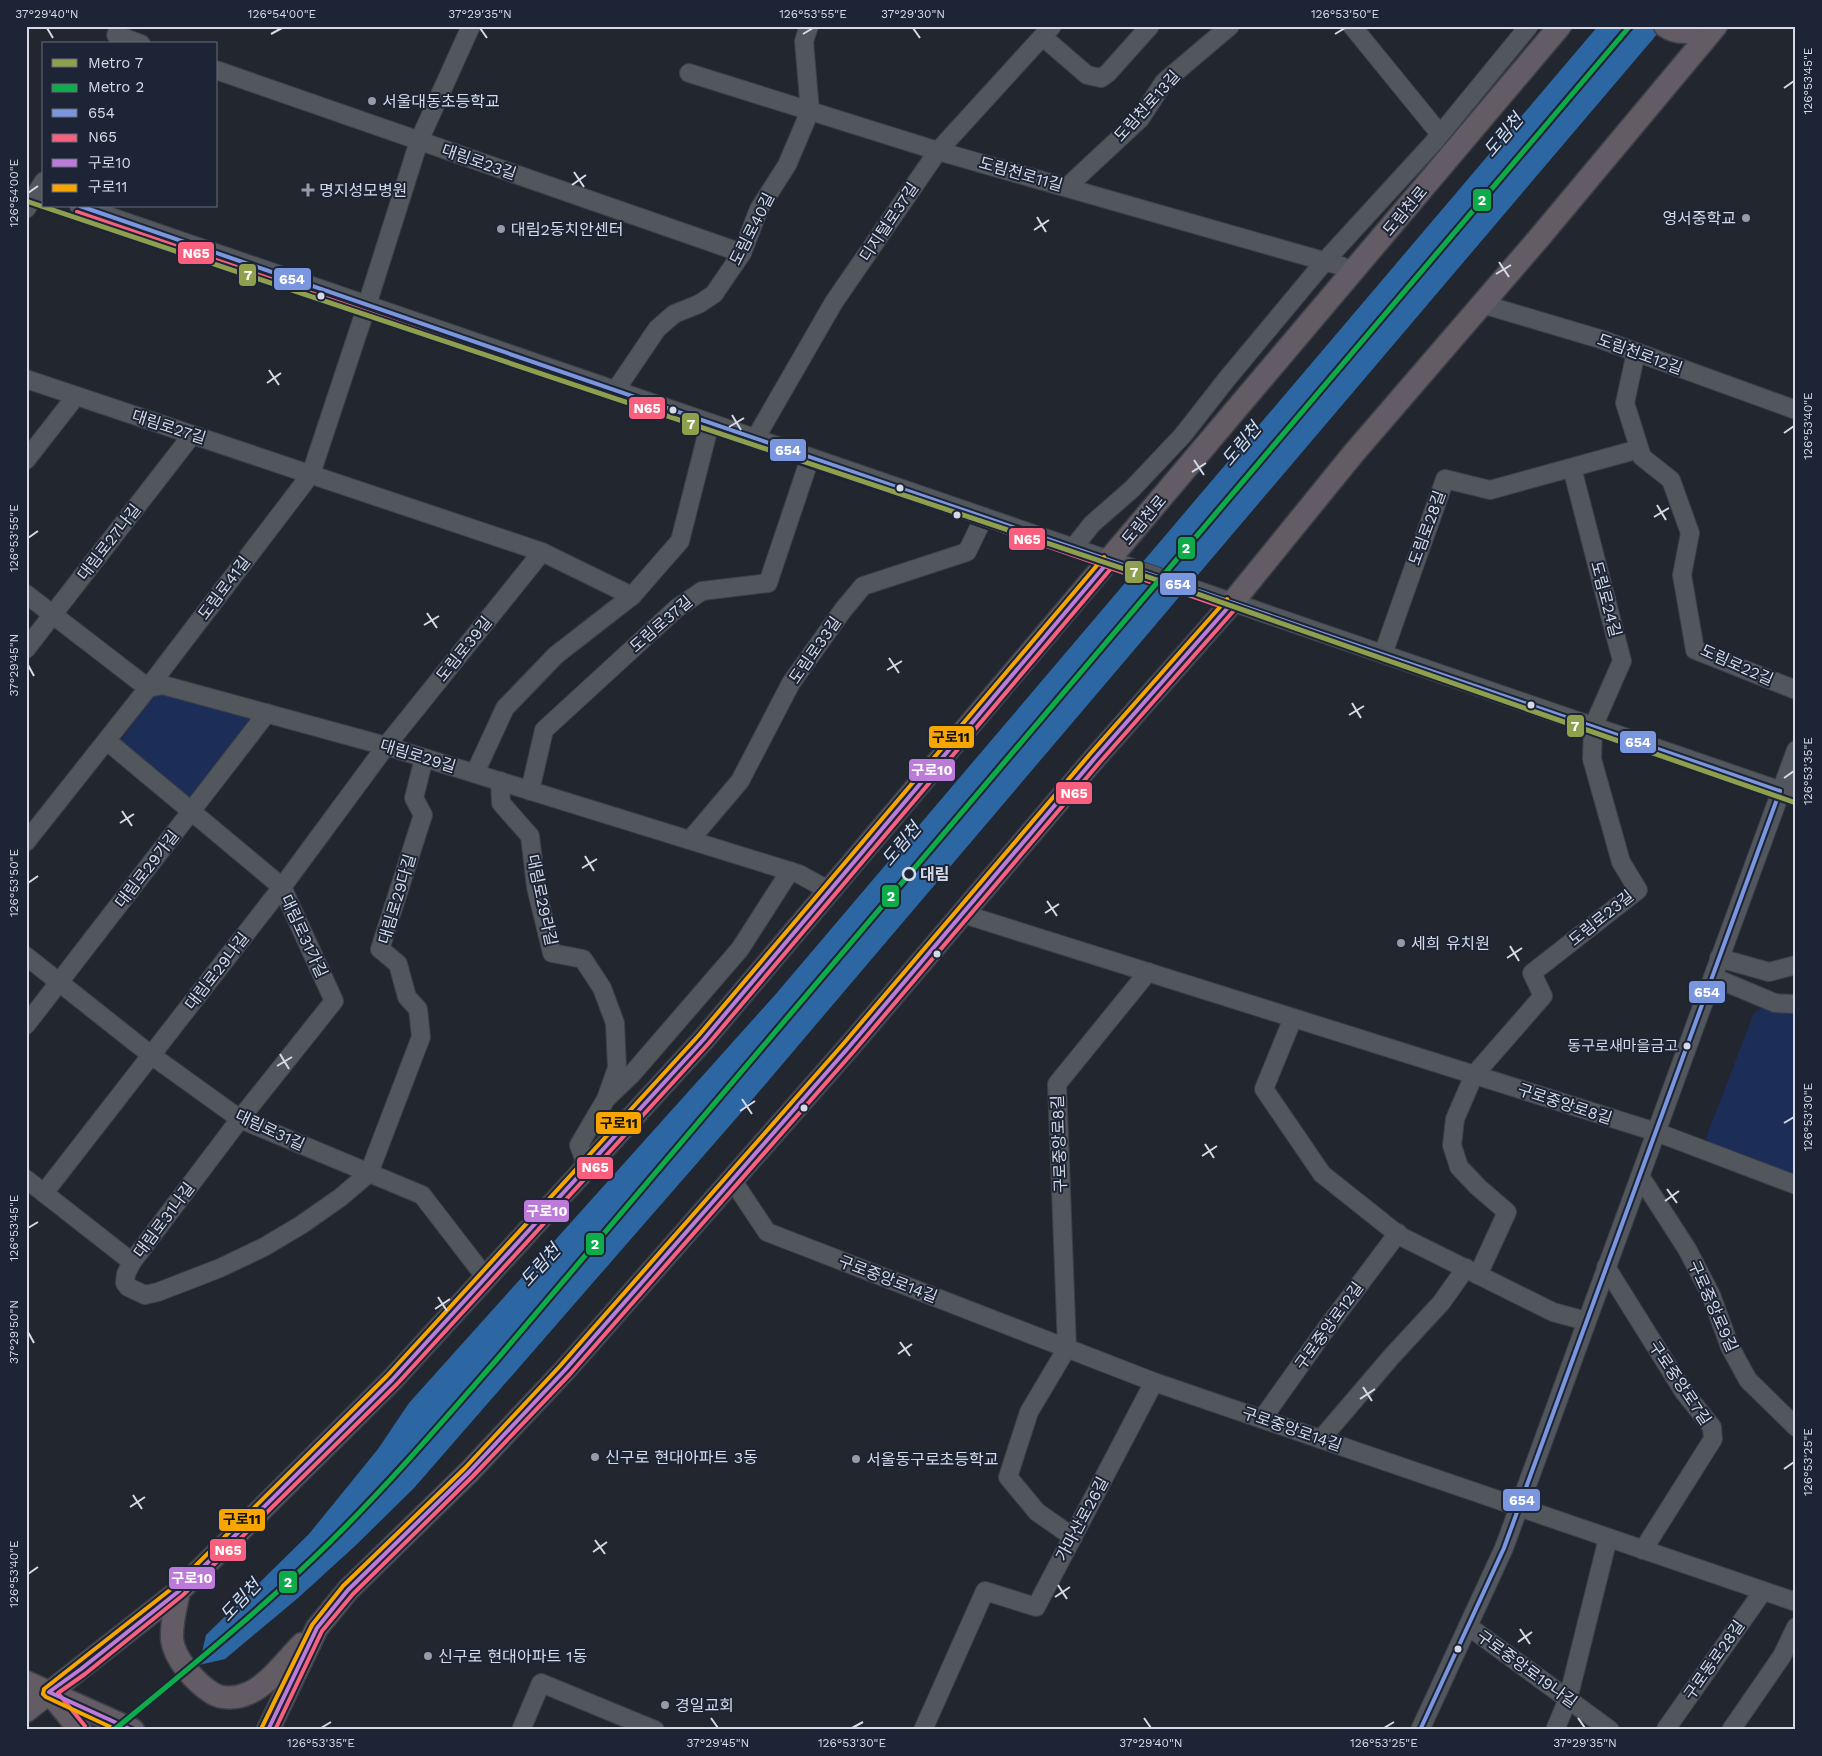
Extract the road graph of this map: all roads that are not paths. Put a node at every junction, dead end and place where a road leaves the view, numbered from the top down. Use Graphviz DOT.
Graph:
graph roads {
  1 [pos="471,26"];
  2 [pos="809,26"];
  3 [pos="1150,26"];
  4 [pos="1230,26"];
  5 [pos="1352,26"];
  6 [pos="1529,26"];
  7 [pos="1560,26"];
  8 [pos="1665,26"];
  9 [pos="1710,27"];
  10 [pos="1047,31"];
  11 [pos="116,35"];
  12 [pos="135,42"];
  13 [pos="218,71"];
  14 [pos="689,73"];
  15 [pos="810,111"];
  16 [pos="1440,134"];
  17 [pos="419,141"];
  18 [pos="938,151"];
  19 [pos="1067,188"];
  20 [pos="38,189"];
  21 [pos="85,208"];
  22 [pos="121,208"];
  23 [pos="26,209"];
  24 [pos="136,226"];
  25 [pos="742,253"];
  26 [pos="1325,261"];
  27 [pos="1353,272"];
  28 [pos="1482,304"];
  29 [pos="367,306"];
  30 [pos="1636,352"];
  31 [pos="26,380"];
  32 [pos="615,391"];
  33 [pos="76,396"];
  34 [pos="1796,410"];
  35 [pos="710,423"];
  36 [pos="192,434"];
  37 [pos="755,439"];
  38 [pos="1639,449"];
  39 [pos="810,458"];
  40 [pos="26,460"];
  41 [pos="1572,468"];
  42 [pos="311,474"];
  43 [pos="984,517"];
  44 [pos="1073,548"];
  45 [pos="542,552"];
  46 [pos="1118,564"];
  47 [pos="26,594"];
  48 [pos="632,596"];
  49 [pos="1226,601"];
  50 [pos="52,615"];
  51 [pos="26,649"];
  52 [pos="1383,654"];
  53 [pos="148,688"];
  54 [pos="1796,690"];
  55 [pos="267,713"];
  56 [pos="1593,727"];
  57 [pos="107,741"];
  58 [pos="386,746"];
  59 [pos="1796,750"];
  60 [pos="424,758"];
  61 [pos="475,774"];
  62 [pos="500,781"];
  63 [pos="530,791"];
  64 [pos="1788,794"];
  65 [pos="191,811"];
  66 [pos="690,840"];
  67 [pos="26,842"];
  68 [pos="790,871"];
  69 [pos="282,887"];
  70 [pos="830,891"];
  71 [pos="963,914"];
  72 [pos="26,956"];
  73 [pos="1719,958"];
  74 [pos="1796,966"];
  75 [pos="1148,972"];
  76 [pos="1713,977"];
  77 [pos="59,982"];
  78 [pos="1796,1004"];
  79 [pos="1292,1018"];
  80 [pos="26,1025"];
  81 [pos="151,1055"];
  82 [pos="1474,1075"];
  83 [pos="606,1099"];
  84 [pos="240,1119"];
  85 [pos="1656,1132"];
  86 [pos="587,1167"];
  87 [pos="369,1173"];
  88 [pos="1640,1176"];
  89 [pos="26,1180"];
  90 [pos="733,1181"];
  91 [pos="1796,1185"];
  92 [pos="44,1193"];
  93 [pos="1398,1233"];
  94 [pos="132,1262"];
  95 [pos="1606,1267"];
  96 [pos="1472,1271"];
  97 [pos="486,1278"];
  98 [pos="1586,1321"];
  99 [pos="1067,1348"];
  100 [pos="1154,1382"];
  101 [pos="1262,1419"];
  102 [pos="1796,1428"];
  103 [pos="1321,1439"];
  104 [pos="1518,1507"];
  105 [pos="1073,1537"];
  106 [pos="1608,1538"];
  107 [pos="1643,1550"];
  108 [pos="179,1590"];
  109 [pos="1763,1591"];
  110 [pos="1796,1602"];
  111 [pos="1468,1626"];
  112 [pos="1796,1627"];
  113 [pos="317,1628"];
  114 [pos="26,1682"];
  115 [pos="49,1692"];
  116 [pos="1568,1699"];
  117 [pos="26,1711"];
  118 [pos="274,1725"];
  119 [pos="1666,1729"];
  120 [pos="1735,1729"];
  121 [pos="80,1730"];
  122 [pos="133,1730"];
  123 [pos="521,1730"];
  124 [pos="655,1730"];
  125 [pos="923,1730"];
  126 [pos="1420,1730"];
  127 [pos="1555,1730"];
  128 [pos="1610,1730"];
  1 -- 17 [label="street, 도림로41길"];
  2 -- 15 [label="street, 도림로40길"];
  3 -- 10 [label="street"];
  4 -- 19 [label="street, 도림천로13길"];
  5 -- 16 [label="street"];
  6 -- 16 [label="street"];
  7 -- 27 [label="main road, 도림천로"];
  8 -- 9 [label="main road"];
  9 -- 28 [label="main road"];
  10 -- 18 [label="street, 디지털로37길"];
  11 -- 12 [label="street"];
  13 -- 17 [label="street, 대림로23길"];
  14 -- 15 [label="street, 도림천로11길"];
  15 -- 18 [label="street, 도림천로11길"];
  15 -- 25 [label="street, 도림로40길"];
  16 -- 26 [label="street"];
  17 -- 25 [label="street, 대림로23길"];
  17 -- 29 [label="street, 도림로41길"];
  18 -- 19 [label="street, 도림천로11길"];
  18 -- 37 [label="street, 디지털로37길"];
  19 -- 26 [label="street, 도림천로11길"];
  20 -- 23 [label="street"];
  21 -- 24 [label="street"];
  22 -- 24 [label="street"];
  24 -- 29 [label="street"];
  25 -- 32 [label="street, 도림로40길"];
  26 -- 27 [label="street, 도림천로11길"];
  26 -- 44 [label="street"];
  27 -- 46 [label="main road, 도림천로"];
  28 -- 30 [label="street, 도림천로12길"];
  28 -- 49 [label="main road"];
  29 -- 32 [label="street"];
  29 -- 42 [label="street, 도림로41길"];
  30 -- 34 [label="street, 도림천로12길"];
  30 -- 38 [label="street, 도림로22길"];
  31 -- 33 [label="street, 대림로27길"];
  32 -- 35 [label="street"];
  33 -- 36 [label="street, 대림로27길"];
  33 -- 40 [label="street"];
  35 -- 37 [label="street"];
  35 -- 48 [label="street"];
  36 -- 42 [label="street, 대림로27길"];
  36 -- 50 [label="street, 대림로27나길"];
  37 -- 39 [label="street"];
  38 -- 41 [label="street, 도림로28길"];
  38 -- 54 [label="street, 도림로22길"];
  39 -- 43 [label="street"];
  39 -- 63 [label="street, 도림로37길"];
  41 -- 52 [label="street, 도림로28길"];
  41 -- 56 [label="street, 도림로24길"];
  42 -- 45 [label="street"];
  42 -- 53 [label="street, 도림로41길"];
  43 -- 44 [label="street"];
  43 -- 66 [label="street, 도림로33길"];
  44 -- 46 [label="street"];
  45 -- 48 [label="street"];
  45 -- 58 [label="street, 도림로39길"];
  46 -- 49 [label="street"];
  46 -- 70 [label="main road, 도림천로"];
  47 -- 50 [label="street"];
  48 -- 61 [label="street"];
  49 -- 52 [label="street"];
  49 -- 71 [label="main road"];
  50 -- 51 [label="street, 대림로27나길"];
  50 -- 53 [label="street"];
  52 -- 56 [label="street"];
  53 -- 55 [label="street, 대림로29길"];
  53 -- 57 [label="street, 도림로41길"];
  55 -- 58 [label="street, 대림로29길"];
  55 -- 65 [label="street, 대림로29가길"];
  56 -- 64 [label="street"];
  56 -- 82 [label="street, 도림로23길"];
  57 -- 65 [label="street, 대림로31가길"];
  57 -- 67 [label="street, 도림로41길"];
  58 -- 60 [label="street, 대림로29길"];
  58 -- 69 [label="street, 대림로29나길"];
  59 -- 64 [label="street"];
  60 -- 61 [label="street, 대림로29길"];
  60 -- 87 [label="street, 대림로29다길"];
  61 -- 62 [label="street, 대림로29길"];
  62 -- 63 [label="street, 대림로29길"];
  62 -- 83 [label="street, 대림로29라길"];
  63 -- 66 [label="street, 대림로29길"];
  64 -- 73 [label="street"];
  65 -- 69 [label="street, 대림로31가길"];
  65 -- 77 [label="street, 대림로29가길"];
  66 -- 68 [label="street, 대림로29길"];
  68 -- 70 [label="street, 대림로29길"];
  68 -- 83 [label="street"];
  69 -- 81 [label="street, 대림로29나길"];
  69 -- 84 [label="street, 대림로31가길"];
  70 -- 86 [label="main road, 도림천로"];
  71 -- 75 [label="street, 구로중앙로8길"];
  71 -- 90 [label="main road"];
  72 -- 77 [label="street, 대림로31길"];
  73 -- 74 [label="street"];
  73 -- 76 [label="street"];
  75 -- 79 [label="street, 구로중앙로8길"];
  75 -- 99 [label="street, 구로중앙로8길"];
  76 -- 78 [label="street"];
  76 -- 85 [label="street"];
  77 -- 80 [label="street, 대림로29가길"];
  77 -- 81 [label="street, 대림로31길"];
  79 -- 82 [label="street, 구로중앙로8길"];
  79 -- 93 [label="street"];
  81 -- 84 [label="street, 대림로31길"];
  81 -- 92 [label="street, 대림로29나길"];
  82 -- 85 [label="street, 구로중앙로8길"];
  82 -- 96 [label="street"];
  83 -- 86 [label="street, 대림로29라길"];
  84 -- 87 [label="street, 대림로31길"];
  84 -- 94 [label="street, 대림로31나길"];
  85 -- 88 [label="street"];
  85 -- 91 [label="street"];
  86 -- 97 [label="main road, 도림천로"];
  87 -- 94 [label="street"];
  87 -- 97 [label="street, 대림로31길"];
  88 -- 95 [label="street"];
  88 -- 102 [label="street, 구로중앙로9길"];
  89 -- 92 [label="street, 대림로31나길"];
  90 -- 99 [label="street, 구로중앙로14길"];
  90 -- 113 [label="main road"];
  92 -- 94 [label="street, 대림로31나길"];
  93 -- 96 [label="street"];
  93 -- 101 [label="street, 구로중앙로12길"];
  95 -- 98 [label="street"];
  95 -- 107 [label="street, 구로중앙로7길"];
  96 -- 98 [label="street"];
  96 -- 103 [label="street"];
  97 -- 108 [label="main road, 도림천로"];
  98 -- 104 [label="street"];
  99 -- 100 [label="street, 구로중앙로14길"];
  99 -- 105 [label="street"];
  100 -- 101 [label="street, 구로중앙로14길"];
  100 -- 105 [label="street, 가마산로26길"];
  101 -- 103 [label="street, 구로중앙로14길"];
  103 -- 104 [label="street, 구로중앙로14길"];
  104 -- 106 [label="street"];
  104 -- 111 [label="street"];
  105 -- 125 [label="street, 가마산로26길"];
  106 -- 107 [label="street"];
  106 -- 116 [label="street"];
  107 -- 109 [label="street"];
  108 -- 113 [label="main road"];
  108 -- 115 [label="main road, 도림천로"];
  109 -- 110 [label="street"];
  109 -- 119 [label="street, 구로동로28길"];
  111 -- 116 [label="street, 구로중앙로19나길"];
  111 -- 126 [label="street"];
  112 -- 120 [label="street"];
  113 -- 118 [label="main road"];
  114 -- 115 [label="main road"];
  115 -- 117 [label="main road, 도림천로"];
  115 -- 121 [label="main road"];
  115 -- 122 [label="main road"];
  116 -- 127 [label="street"];
  116 -- 128 [label="street, 구로중앙로19나길"];
  123 -- 124 [label="street"];
}
